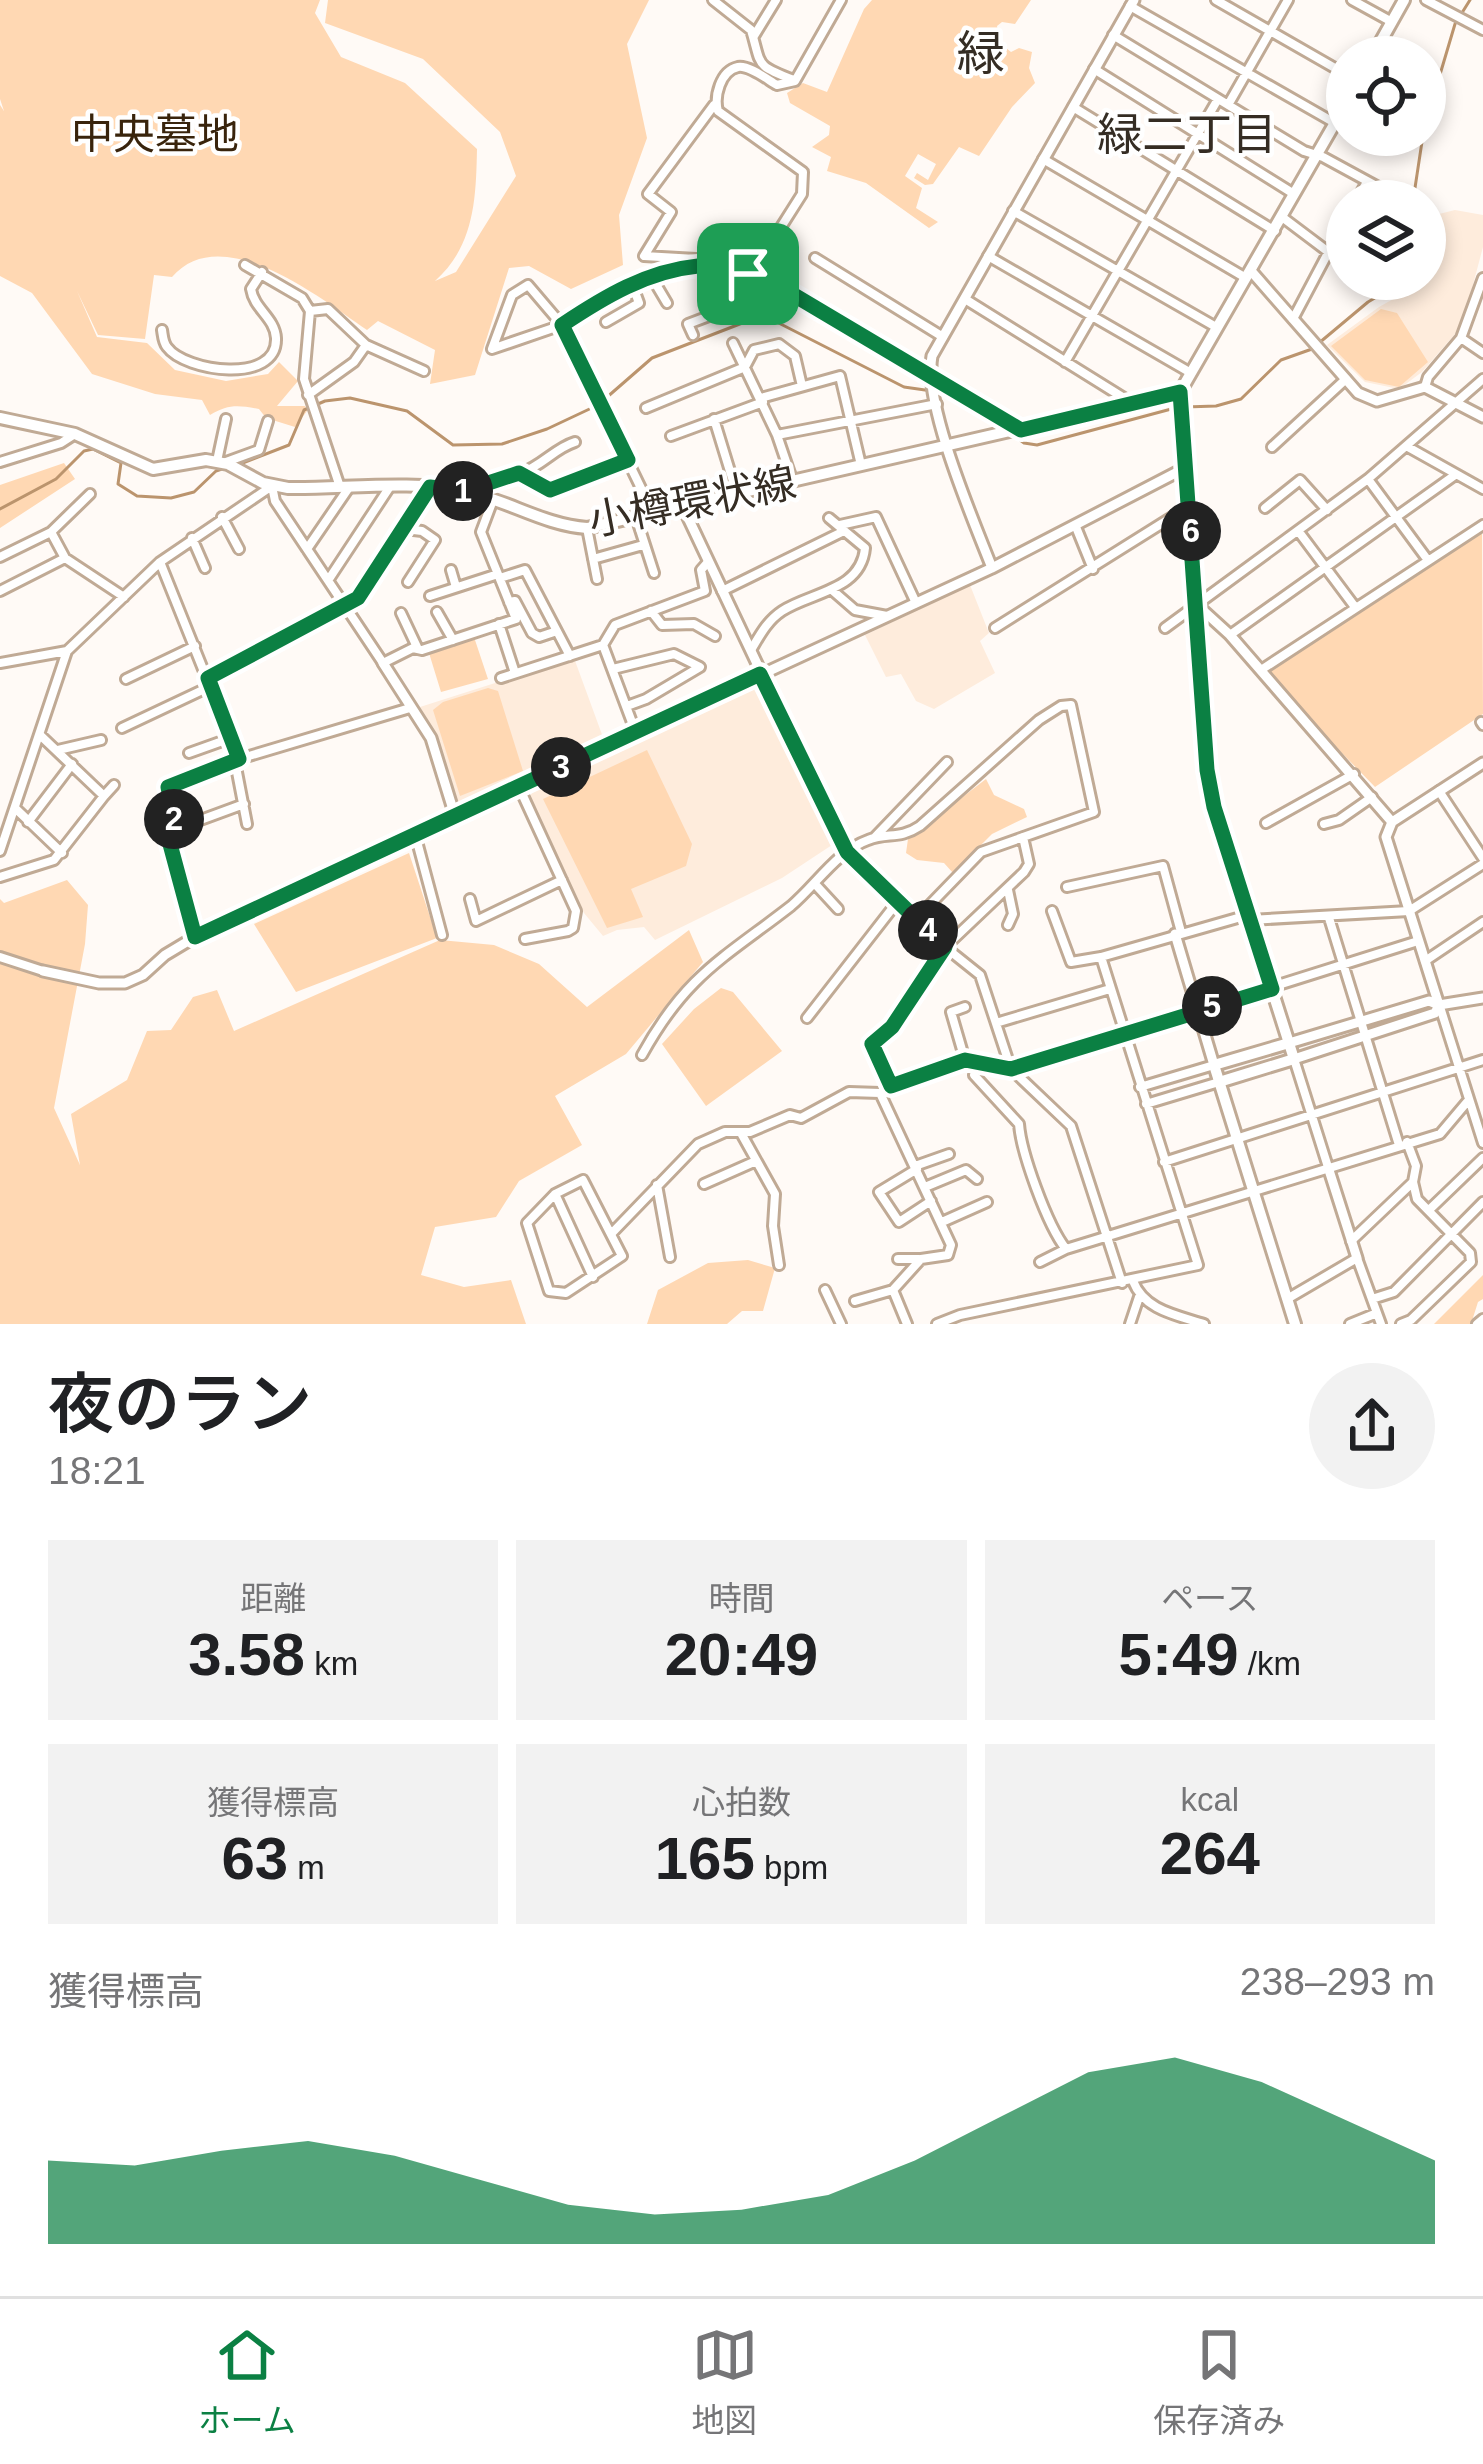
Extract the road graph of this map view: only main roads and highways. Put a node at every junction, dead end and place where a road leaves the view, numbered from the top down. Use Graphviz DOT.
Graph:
graph roads {
  1 [pos="1404,0"];
  2 [pos="1384,36"];
  3 [pos="1326,140"];
  4 [pos="1181,402"];
  5 [pos="0,418"];
  6 [pos="1289,1043"];
  7 [pos="1219,1082"];
  8 [pos="1295,1324"];
  1 -- 2 [label="main road"];
  3 -- 4 [label="main road"];
  4 -- 5 [label="main road, 小樽環状線"];
  4 -- 6 [label="main road"];
  6 -- 7 [label="main road"];
  6 -- 7 [label="main road"];
  7 -- 8 [label="main road"];
}
